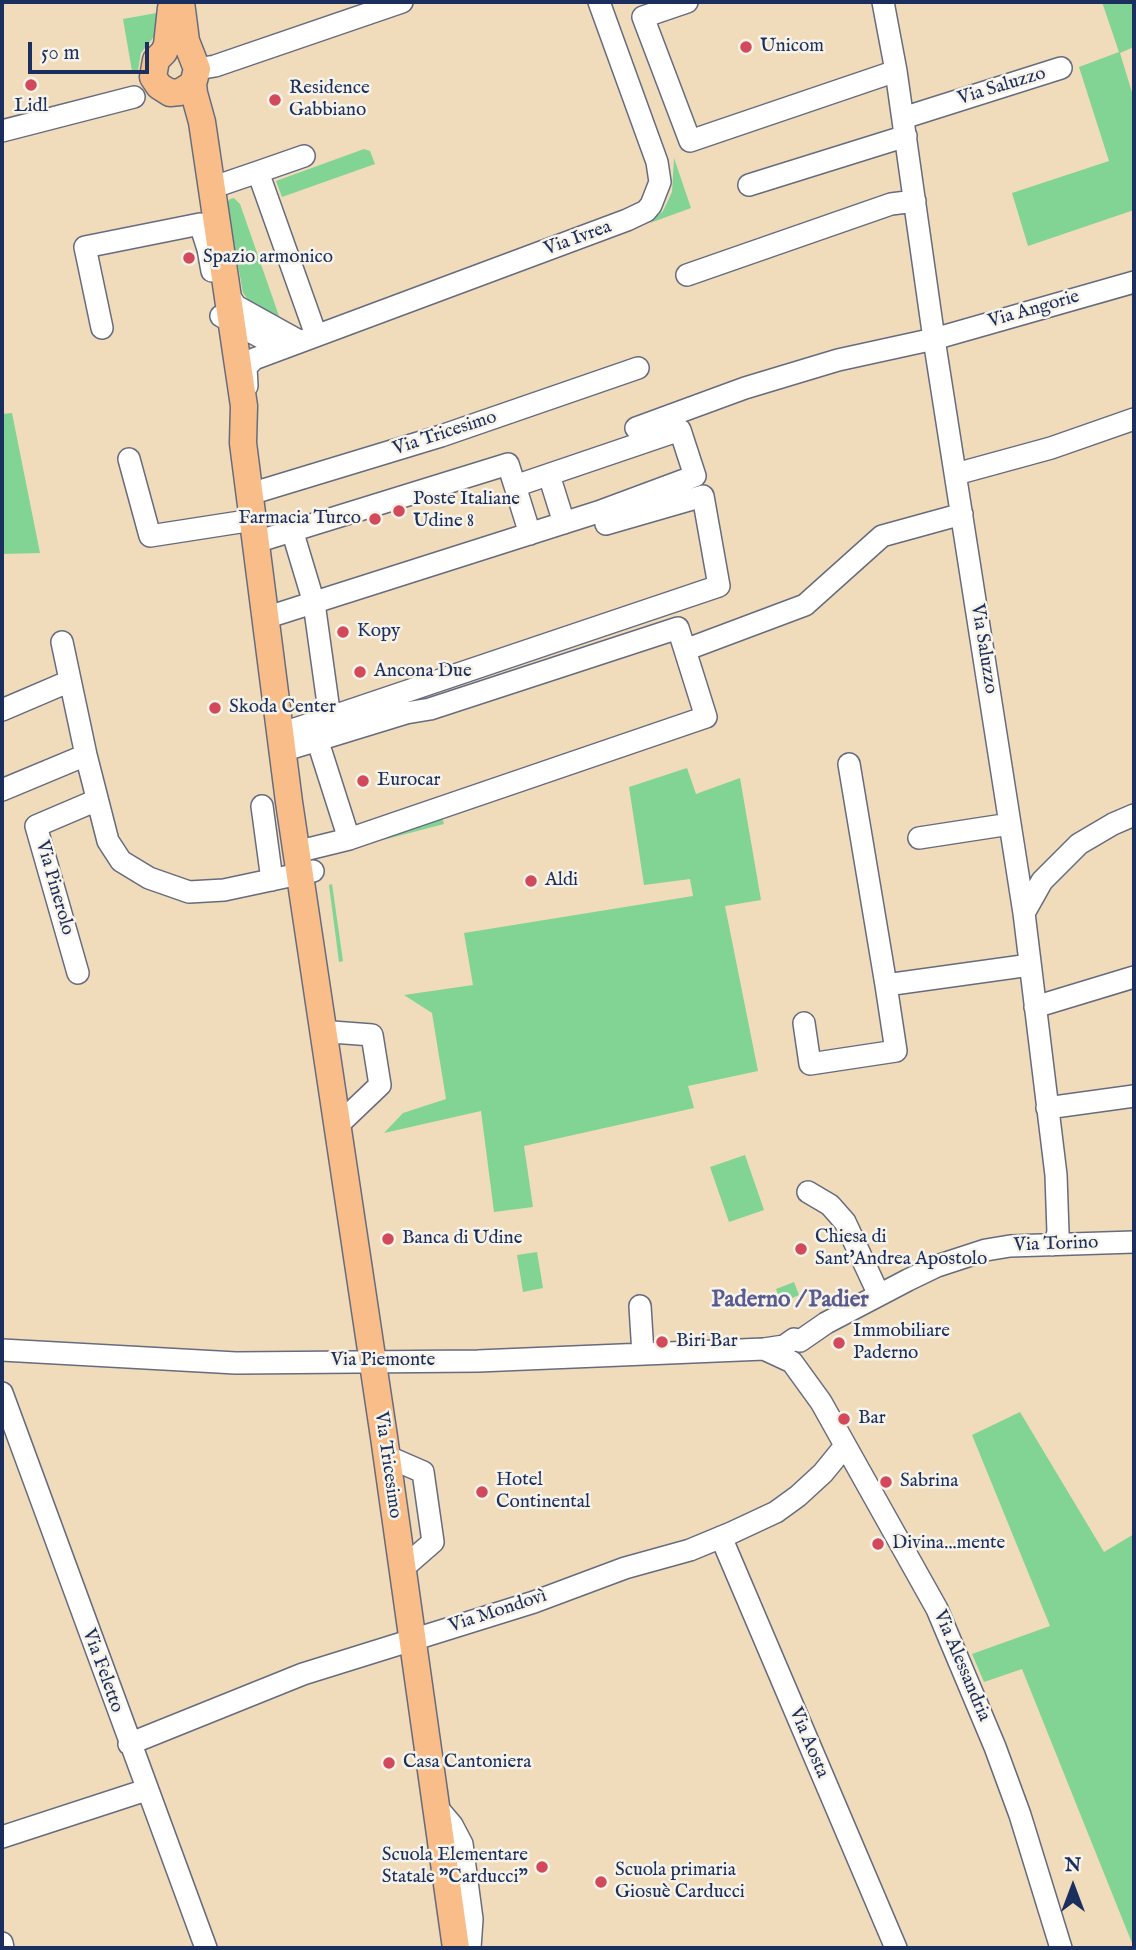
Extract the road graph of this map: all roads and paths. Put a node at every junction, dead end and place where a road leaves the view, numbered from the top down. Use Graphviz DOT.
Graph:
graph roads {
  1 [pos="172,2"];
  2 [pos="181,2"];
  3 [pos="402,2"];
  4 [pos="599,2"];
  5 [pos="687,2"];
  6 [pos="869,2"];
  7 [pos="883,2"];
  8 [pos="1061,68"];
  9 [pos="896,71"];
  10 [pos="177,74"];
  11 [pos="904,127"];
  12 [pos="2,131"];
  13 [pos="304,156"];
  14 [pos="258,172"];
  15 [pos="749,185"];
  16 [pos="211,188"];
  17 [pos="915,201"];
  18 [pos="201,224"];
  19 [pos="687,275"];
  20 [pos="1134,282"];
  21 [pos="227,293"];
  22 [pos="231,322"];
  23 [pos="102,328"];
  24 [pos="934,339"];
  25 [pos="298,341"];
  26 [pos="638,368"];
  27 [pos="1134,419"];
  28 [pos="636,428"];
  29 [pos="244,433"];
  30 [pos="129,459"];
  31 [pos="956,474"];
  32 [pos="549,475"];
  33 [pos="515,486"];
  34 [pos="962,514"];
  35 [pos="253,519"];
  36 [pos="565,523"];
  37 [pos="606,524"];
  38 [pos="292,530"];
  39 [pos="530,534"];
  40 [pos="314,603"];
  41 [pos="265,618"];
  42 [pos="62,642"];
  43 [pos="685,650"];
  44 [pos="70,681"];
  45 [pos="2,710"];
  46 [pos="330,718"];
  47 [pos="318,742"];
  48 [pos="282,752"];
  49 [pos="86,755"];
  50 [pos="849,764"];
  51 [pos="2,790"];
  52 [pos="97,800"];
  53 [pos="262,806"];
  54 [pos="1134,815"];
  55 [pos="1010,824"];
  56 [pos="919,838"];
  57 [pos="349,839"];
  58 [pos="304,862"];
  59 [pos="272,880"];
  60 [pos="1024,913"];
  61 [pos="1030,965"];
  62 [pos="78,973"];
  63 [pos="1134,977"];
  64 [pos="893,984"];
  65 [pos="1035,1007"];
  66 [pos="804,1023"];
  67 [pos="328,1039"];
  68 [pos="1134,1096"];
  69 [pos="1047,1108"];
  70 [pos="337,1126"];
  71 [pos="808,1192"];
  72 [pos="1134,1242"];
  73 [pos="1053,1245"];
  74 [pos="879,1295"];
  75 [pos="640,1306"];
  76 [pos="2,1350"];
  77 [pos="791,1352"];
  78 [pos="643,1354"];
  79 [pos="371,1360"];
  80 [pos="2,1393"];
  81 [pos="845,1446"];
  82 [pos="721,1537"];
  83 [pos="412,1640"];
  84 [pos="129,1744"];
  85 [pos="146,1790"];
  86 [pos="435,1805"];
  87 [pos="2,1837"];
  88 [pos="2,1943"];
  89 [pos="4,1948"];
  90 [pos="206,1948"];
  91 [pos="456,1948"];
  92 [pos="470,1948"];
  93 [pos="896,1948"];
  94 [pos="1061,1948"];
  1 -- 10 [label="main road, Via Tricesimo"];
  2 -- 10 [label="main road, Via Tricesimo"];
  3 -- 10 [label="street"];
  4 -- 25 [label="street, Via Ivrea"];
  5 -- 9 [label="street"];
  6 -- 9 [label="street, Via Saluzzo"];
  7 -- 9 [label="street, Via Saluzzo"];
  8 -- 11 [label="street, Via Saluzzo"];
  9 -- 11 [label="street, Via Saluzzo"];
  10 -- 12 [label="street"];
  10 -- 16 [label="main road, Via Tricesimo"];
  10 -- 18 [label="main road, Via Tricesimo"];
  11 -- 15 [label="street, Via Saluzzo"];
  11 -- 17 [label="street, Via Saluzzo"];
  13 -- 14 [label="street"];
  14 -- 16 [label="street"];
  14 -- 25 [label="street"];
  16 -- 21 [label="main road, Via Tricesimo"];
  17 -- 19 [label="street"];
  17 -- 24 [label="street, Via Saluzzo"];
  18 -- 22 [label="street, Via Tricesimo"];
  18 -- 23 [label="street"];
  18 -- 29 [label="main road, Via Tricesimo"];
  20 -- 24 [label="street, Via Angorie"];
  21 -- 22 [label="main road, Via Tricesimo"];
  21 -- 25 [label="street"];
  22 -- 25 [label="street"];
  22 -- 29 [label="main road, Via Tricesimo"];
  24 -- 28 [label="street"];
  24 -- 31 [label="street, Via Saluzzo"];
  25 -- 29 [label="street, Via Ivrea"];
  26 -- 35 [label="street, Via Tricesimo"];
  27 -- 31 [label="street"];
  29 -- 35 [label="main road, Via Tricesimo"];
  30 -- 35 [label="street, Via Tricesimo"];
  31 -- 34 [label="street, Via Saluzzo"];
  32 -- 33 [label="street"];
  32 -- 36 [label="street"];
  32 -- 36 [label="street"];
  33 -- 38 [label="street"];
  33 -- 39 [label="street"];
  34 -- 43 [label="street"];
  34 -- 55 [label="street, Via Saluzzo"];
  35 -- 38 [label="street"];
  35 -- 41 [label="main road, Via Tricesimo"];
  36 -- 39 [label="street"];
  37 -- 46 [label="street"];
  38 -- 40 [label="street"];
  39 -- 40 [label="street"];
  40 -- 41 [label="street"];
  40 -- 46 [label="street"];
  41 -- 48 [label="main road, Via Tricesimo"];
  42 -- 44 [label="street"];
  43 -- 47 [label="street"];
  43 -- 57 [label="street"];
  44 -- 45 [label="street"];
  44 -- 49 [label="street"];
  46 -- 48 [label="street"];
  47 -- 48 [label="street"];
  47 -- 57 [label="street"];
  48 -- 58 [label="main road, Via Tricesimo"];
  49 -- 51 [label="street"];
  49 -- 52 [label="street"];
  50 -- 64 [label="street"];
  52 -- 59 [label="street"];
  52 -- 62 [label="street, Via Pinerolo"];
  53 -- 59 [label="street"];
  54 -- 60 [label="street"];
  55 -- 56 [label="street"];
  55 -- 60 [label="street, Via Saluzzo"];
  57 -- 58 [label="street"];
  58 -- 59 [label="street"];
  58 -- 67 [label="main road, Via Tricesimo"];
  60 -- 61 [label="street, Via Saluzzo"];
  61 -- 64 [label="street"];
  61 -- 65 [label="street, Via Saluzzo"];
  63 -- 65 [label="street"];
  64 -- 66 [label="street"];
  65 -- 69 [label="street, Via Saluzzo"];
  67 -- 70 [label="main road, Via Tricesimo"];
  67 -- 70 [label="street"];
  68 -- 69 [label="street"];
  69 -- 73 [label="street, Via Saluzzo"];
  70 -- 79 [label="main road, Via Tricesimo"];
  71 -- 74 [label="street"];
  72 -- 73 [label="street, Via Torino"];
  73 -- 74 [label="street, Via Torino"];
  74 -- 77 [label="street, Via Torino"];
  75 -- 78 [label="street"];
  76 -- 79 [label="street, Via Piemonte"];
  77 -- 78 [label="street, Via Piemonte"];
  77 -- 81 [label="street, Via Alessandria"];
  78 -- 79 [label="street, Via Piemonte"];
  79 -- 83 [label="main road, Via Tricesimo"];
  80 -- 84 [label="street, Via Feletto"];
  81 -- 82 [label="street, Via Mondovì"];
  81 -- 94 [label="street, Via Alessandria"];
  82 -- 83 [label="street, Via Mondovì"];
  82 -- 93 [label="street, Via Aosta"];
  83 -- 84 [label="street, Via Mondovì"];
  83 -- 86 [label="main road, Via Tricesimo"];
  84 -- 85 [label="street, Via Feletto"];
  85 -- 87 [label="street"];
  85 -- 90 [label="street, Via Feletto"];
  86 -- 91 [label="main road, Via Tricesimo"];
  86 -- 92 [label="street, Via Tricesimo"];
  88 -- 89 [label="street"];
}
